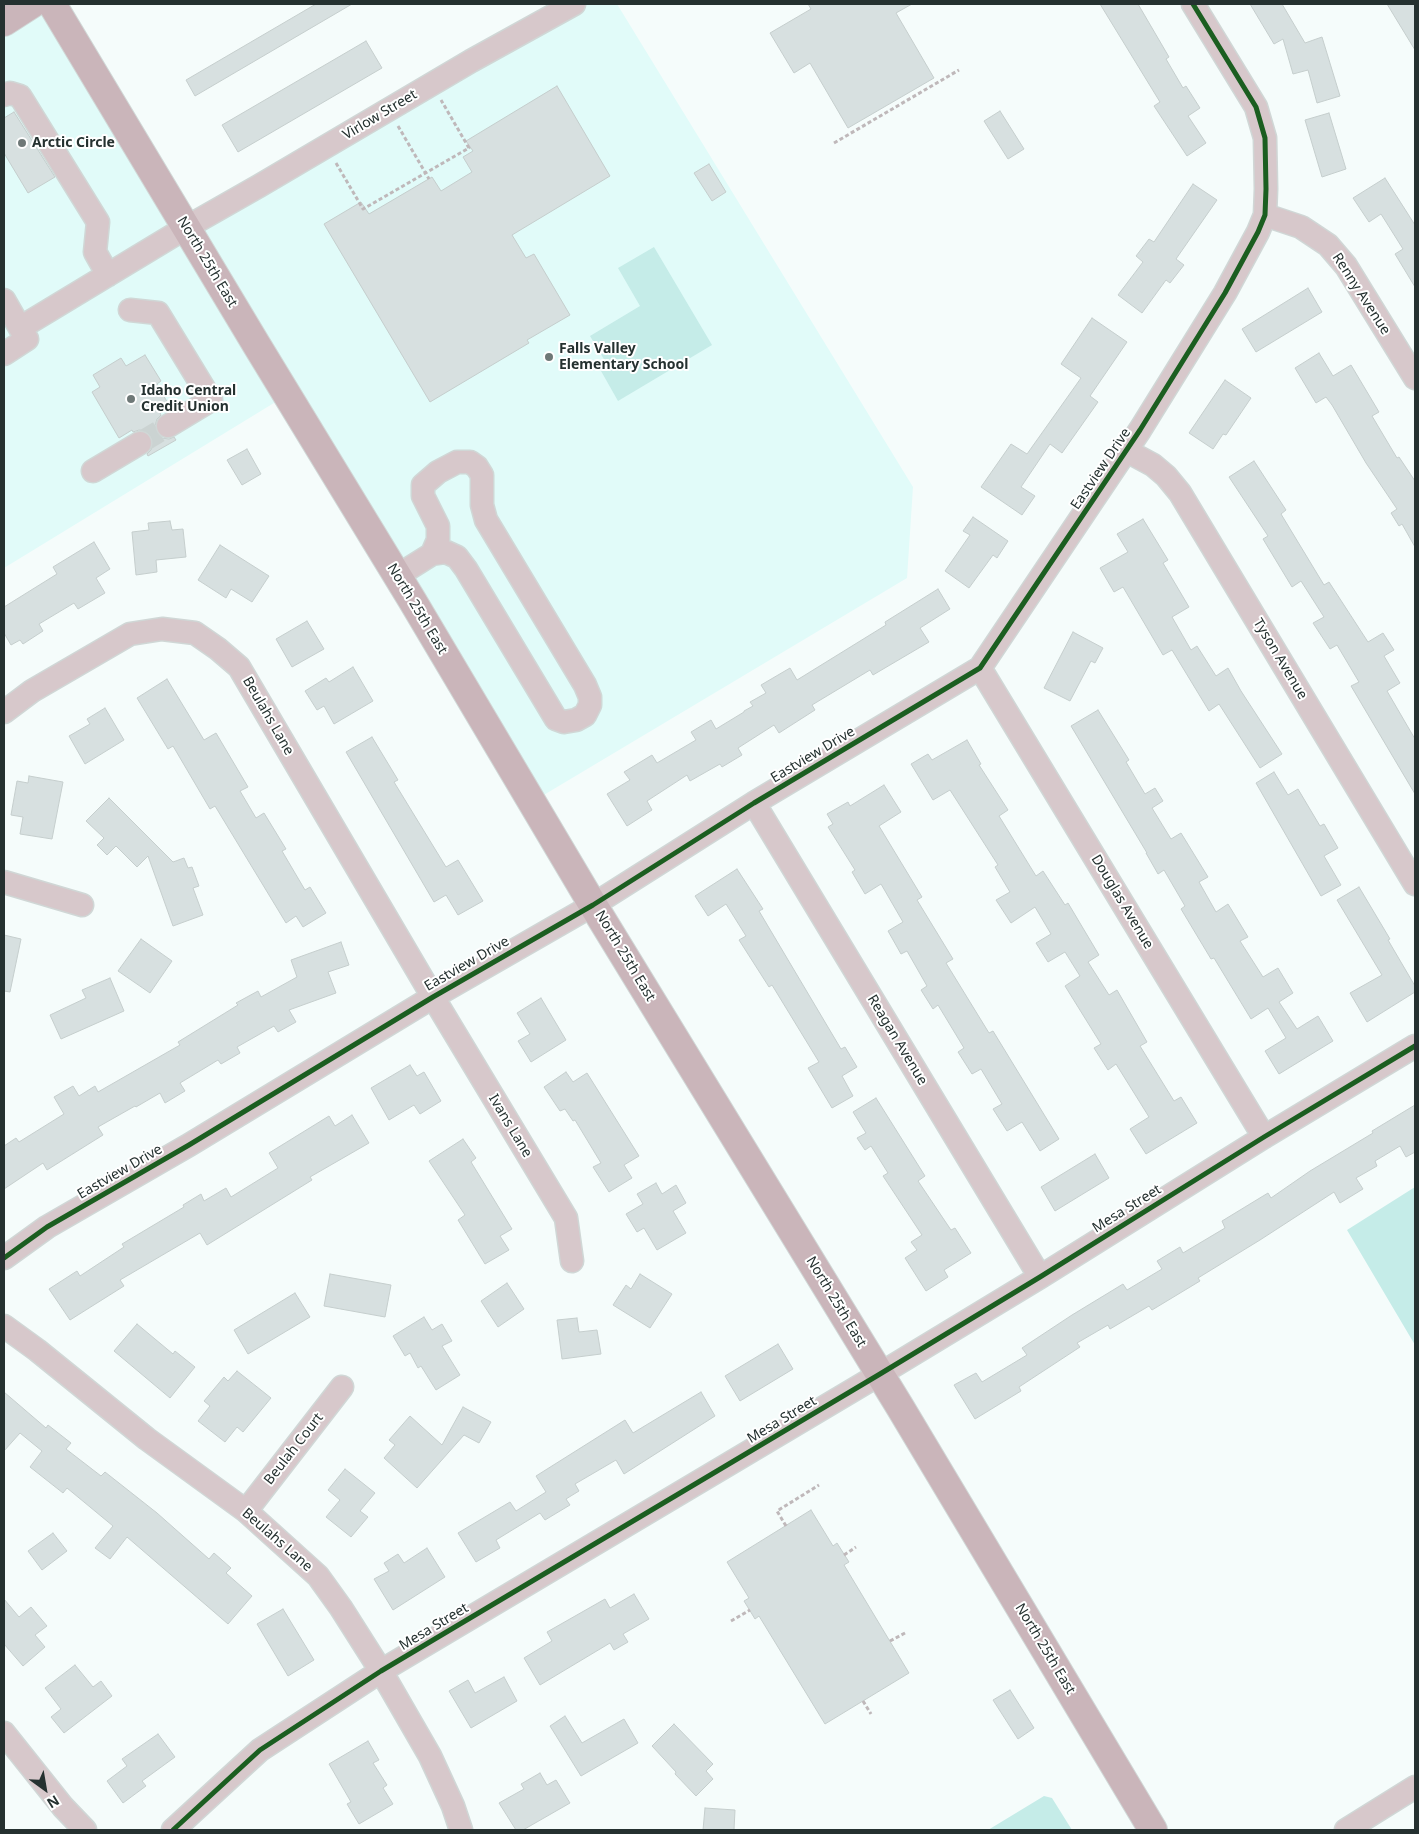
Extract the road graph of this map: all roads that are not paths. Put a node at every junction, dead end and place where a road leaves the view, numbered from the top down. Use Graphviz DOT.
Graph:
graph roads {
  1 [pos="32,4"];
  2 [pos="52,4"];
  3 [pos="574,4"];
  4 [pos="1193,4"];
  5 [pos="4,22"];
  6 [pos="4,94"];
  7 [pos="1265,215"];
  8 [pos="187,227"];
  9 [pos="108,274"];
  10 [pos="4,300"];
  11 [pos="130,310"];
  12 [pos="20,328"];
  13 [pos="4,354"];
  14 [pos="1415,378"];
  15 [pos="168,426"];
  16 [pos="140,443"];
  17 [pos="1127,451"];
  18 [pos="93,471"];
  19 [pos="432,554"];
  20 [pos="397,576"];
  21 [pos="980,668"];
  22 [pos="4,712"];
  23 [pos="754,803"];
  24 [pos="4,882"];
  25 [pos="1415,884"];
  26 [pos="82,905"];
  27 [pos="593,905"];
  28 [pos="432,997"];
  29 [pos="1415,1046"];
  30 [pos="1264,1137"];
  31 [pos="4,1258"];
  32 [pos="572,1261"];
  33 [pos="1040,1277"];
  34 [pos="4,1326"];
  35 [pos="880,1374"];
  36 [pos="342,1387"];
  37 [pos="246,1511"];
  38 [pos="381,1671"];
  39 [pos="4,1733"];
  40 [pos="1415,1787"];
  41 [pos="85,1830"];
  42 [pos="173,1830"];
  43 [pos="461,1830"];
  44 [pos="1153,1830"];
  45 [pos="1346,1830"];
  1 -- 5 [label="main road"];
  2 -- 8 [label="main road, North 25th East"];
  3 -- 8 [label="street, Virlow Street"];
  4 -- 7 [label="street, Eastview Drive"];
  6 -- 9 [label="street"];
  7 -- 14 [label="street, Renny Avenue"];
  7 -- 17 [label="street, Eastview Drive"];
  8 -- 9 [label="street, Virlow Street"];
  8 -- 20 [label="main road, North 25th East"];
  9 -- 12 [label="street, Virlow Street"];
  10 -- 12 [label="street"];
  11 -- 15 [label="street"];
  12 -- 13 [label="street"];
  16 -- 18 [label="street"];
  17 -- 21 [label="street, Eastview Drive"];
  17 -- 25 [label="street, Tyson Avenue"];
  19 -- 19 [label="street"];
  19 -- 20 [label="street"];
  20 -- 27 [label="main road, North 25th East"];
  21 -- 23 [label="street, Eastview Drive"];
  21 -- 30 [label="street, Douglas Avenue"];
  22 -- 28 [label="street, Beulahs Lane"];
  23 -- 27 [label="street, Eastview Drive"];
  23 -- 33 [label="street, Reagan Avenue"];
  24 -- 26 [label="street"];
  27 -- 28 [label="street, Eastview Drive"];
  27 -- 35 [label="main road, North 25th East"];
  28 -- 31 [label="street, Eastview Drive"];
  28 -- 32 [label="street, Ivans Lane"];
  29 -- 30 [label="street, Mesa Street"];
  30 -- 33 [label="street, Mesa Street"];
  33 -- 35 [label="street, Mesa Street"];
  34 -- 37 [label="street, Beulahs Lane"];
  35 -- 38 [label="street, Mesa Street"];
  35 -- 44 [label="main road, North 25th East"];
  36 -- 37 [label="street, Beulah Court"];
  37 -- 38 [label="street, Beulahs Lane"];
  38 -- 42 [label="street, Mesa Street"];
  38 -- 43 [label="street, Beulahs Lane"];
  39 -- 41 [label="street"];
  40 -- 45 [label="street"];
}
